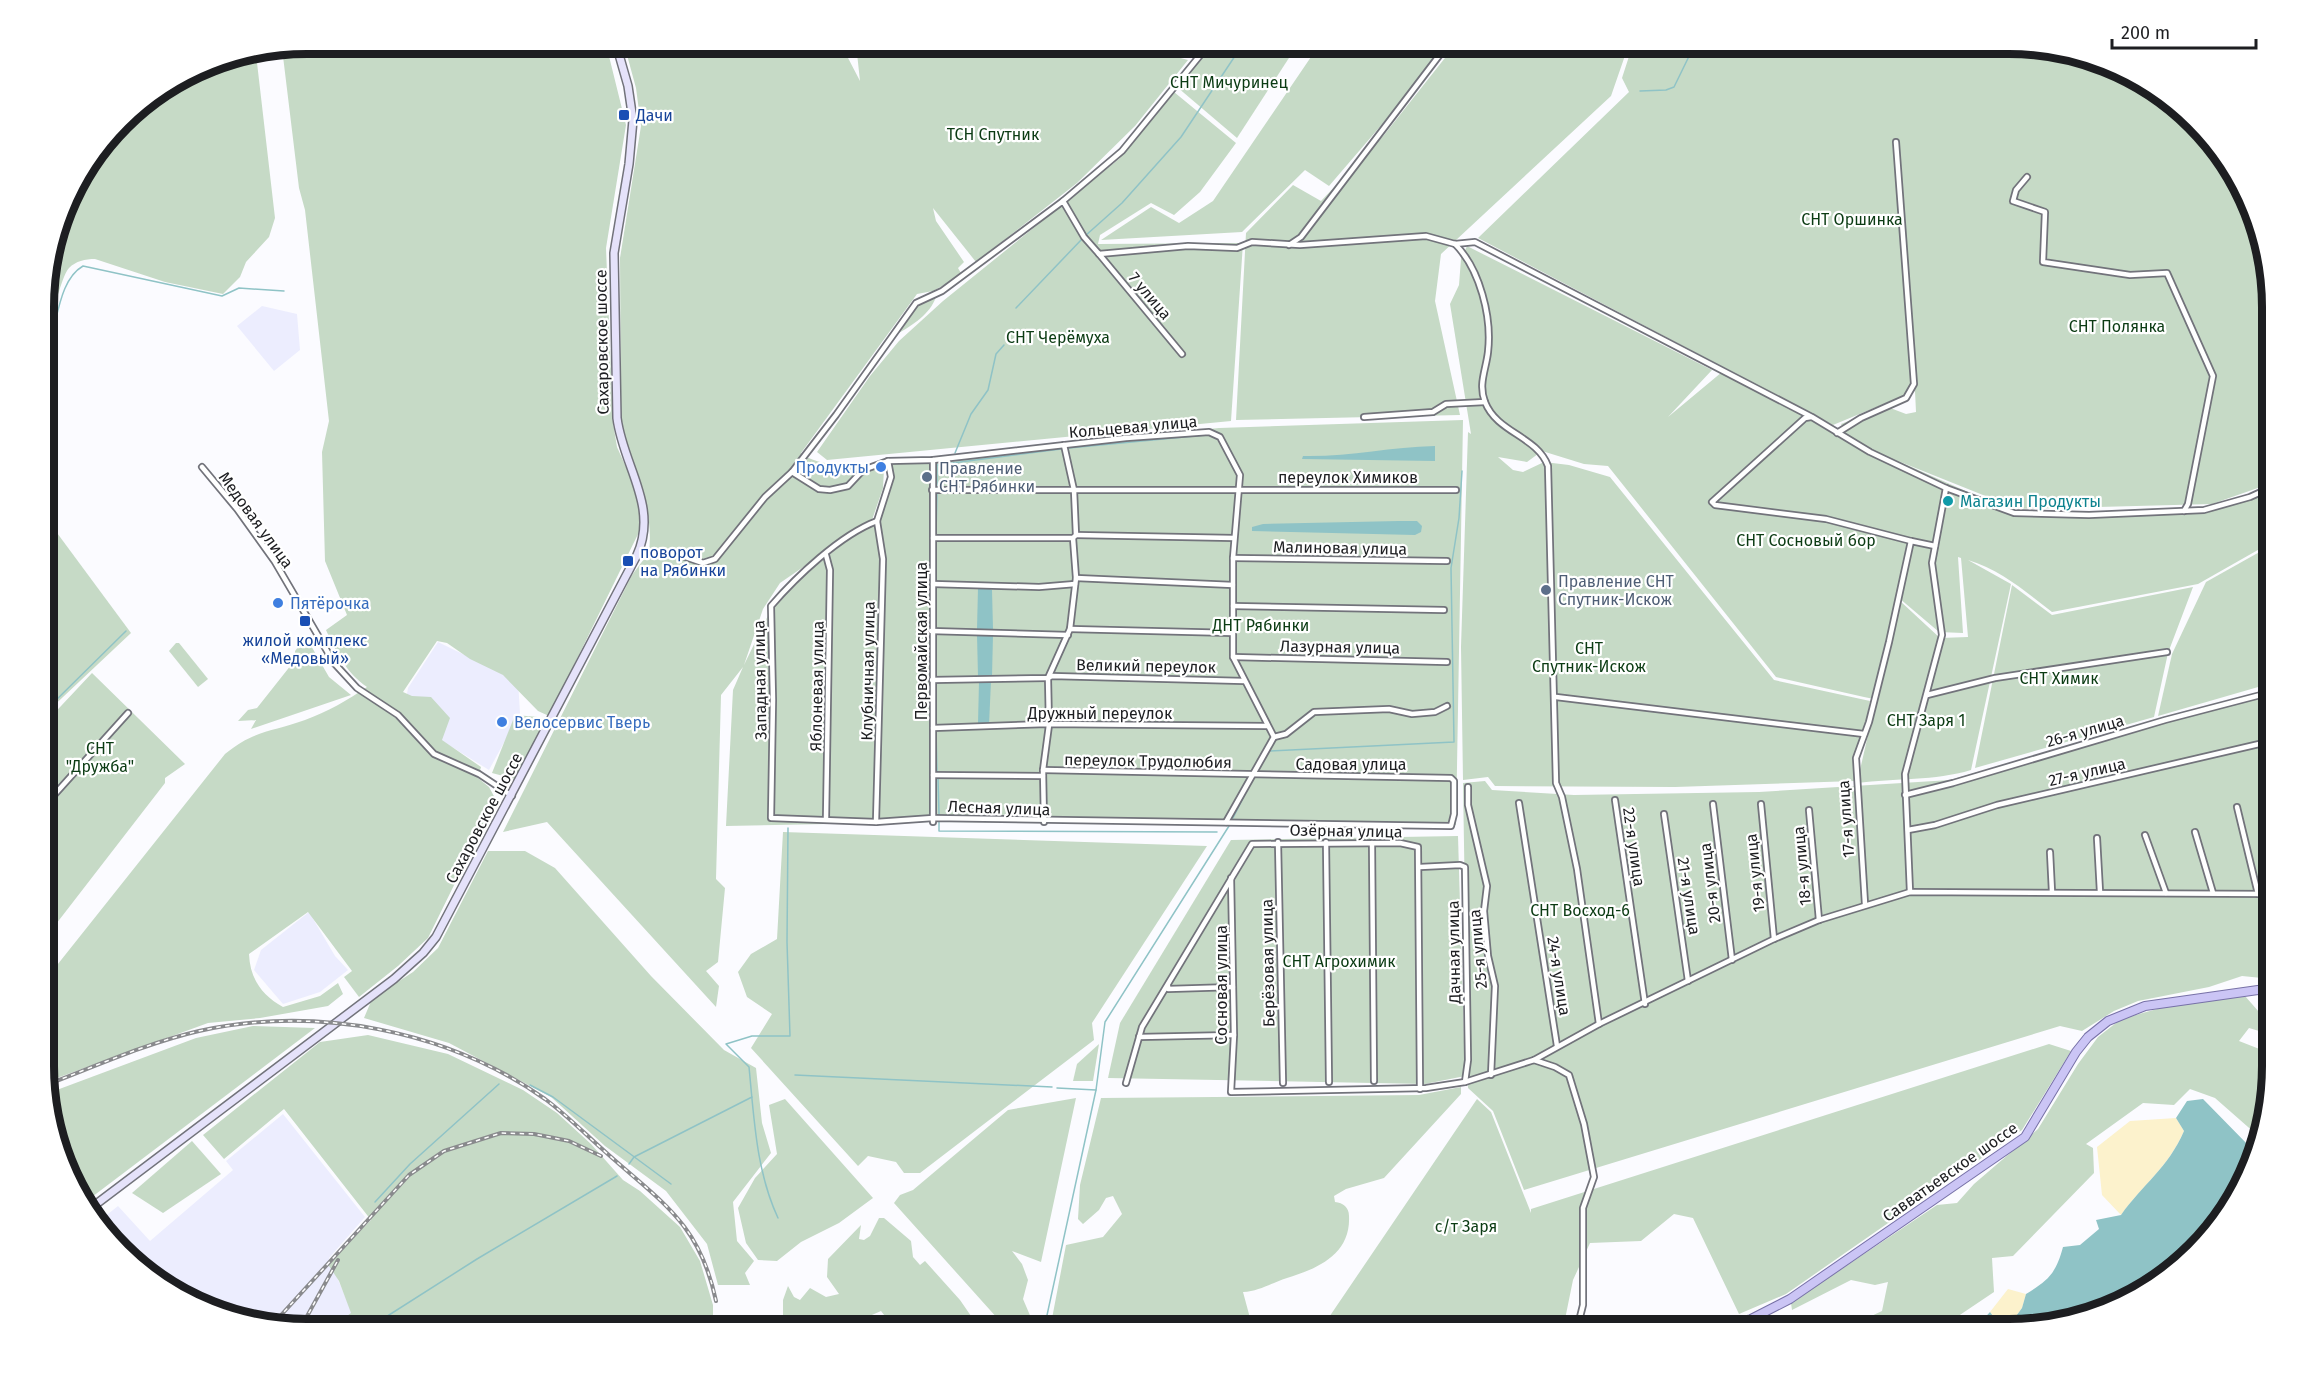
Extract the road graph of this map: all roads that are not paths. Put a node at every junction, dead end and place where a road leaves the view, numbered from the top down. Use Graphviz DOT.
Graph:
graph roads {
  1 [pos="619,54"];
  2 [pos="1201,54"];
  3 [pos="1440,54"];
  4 [pos="1896,142"];
  5 [pos="2027,177"];
  6 [pos="1063,201"];
  7 [pos="1455,244"];
  8 [pos="1289,245"];
  9 [pos="1099,254"];
  10 [pos="1182,354"];
  11 [pos="1485,402"];
  12 [pos="1364,417"];
  13 [pos="1812,417"];
  14 [pos="1838,433"];
  15 [pos="1065,445"];
  16 [pos="933,460"];
  17 [pos="888,461"];
  18 [pos="202,467"];
  19 [pos="792,472"];
  20 [pos="1946,488"];
  21 [pos="1240,489"];
  22 [pos="932,490"];
  23 [pos="1074,490"];
  24 [pos="1456,490"];
  25 [pos="2262,493"];
  26 [pos="2184,511"];
  27 [pos="877,521"];
  28 [pos="1074,536"];
  29 [pos="933,538"];
  30 [pos="1234,538"];
  31 [pos="1911,541"];
  32 [pos="1935,546"];
  33 [pos="637,555"];
  34 [pos="826,555"];
  35 [pos="1233,558"];
  36 [pos="1447,561"];
  37 [pos="1075,581"];
  38 [pos="933,584"];
  39 [pos="1233,585"];
  40 [pos="1233,606"];
  41 [pos="1444,610"];
  42 [pos="931,631"];
  43 [pos="1069,632"];
  44 [pos="1232,633"];
  45 [pos="2167,652"];
  46 [pos="1233,657"];
  47 [pos="1447,662"];
  48 [pos="1048,678"];
  49 [pos="932,680"];
  50 [pos="1244,681"];
  51 [pos="1927,695"];
  52 [pos="2262,695"];
  53 [pos="1556,697"];
  54 [pos="1447,706"];
  55 [pos="128,713"];
  56 [pos="1047,724"];
  57 [pos="1267,726"];
  58 [pos="933,728"];
  59 [pos="1864,734"];
  60 [pos="1274,737"];
  61 [pos="2262,743"];
  62 [pos="1043,773"];
  63 [pos="933,775"];
  64 [pos="1251,776"];
  65 [pos="1451,778"];
  66 [pos="1468,787"];
  67 [pos="54,795"];
  68 [pos="512,795"];
  69 [pos="1905,795"];
  70 [pos="1615,800"];
  71 [pos="1519,803"];
  72 [pos="1713,804"];
  73 [pos="1761,804"];
  74 [pos="2237,807"];
  75 [pos="1809,810"];
  76 [pos="1664,814"];
  77 [pos="771,818"];
  78 [pos="826,819"];
  79 [pos="933,820"];
  80 [pos="876,822"];
  81 [pos="1044,822"];
  82 [pos="1226,822"];
  83 [pos="1908,830"];
  84 [pos="2195,832"];
  85 [pos="2145,835"];
  86 [pos="2097,838"];
  87 [pos="1326,842"];
  88 [pos="1278,843"];
  89 [pos="1372,843"];
  90 [pos="2050,852"];
  91 [pos="1420,867"];
  92 [pos="1231,878"];
  93 [pos="1910,892"];
  94 [pos="2052,892"];
  95 [pos="2100,892"];
  96 [pos="2166,893"];
  97 [pos="2213,893"];
  98 [pos="2258,894"];
  99 [pos="2262,894"];
  100 [pos="1865,904"];
  101 [pos="1819,920"];
  102 [pos="1774,939"];
  103 [pos="1732,960"];
  104 [pos="1688,981"];
  105 [pos="1168,986"];
  106 [pos="1233,987"];
  107 [pos="2262,989"];
  108 [pos="1645,1004"];
  109 [pos="1599,1024"];
  110 [pos="1234,1035"];
  111 [pos="1139,1037"];
  112 [pos="1557,1046"];
  113 [pos="1534,1060"];
  114 [pos="1491,1075"];
  115 [pos="1374,1081"];
  116 [pos="1329,1082"];
  117 [pos="1465,1082"];
  118 [pos="1126,1083"];
  119 [pos="1282,1083"];
  120 [pos="1420,1089"];
  121 [pos="95,1205"];
  122 [pos="1580,1319"];
  123 [pos="1751,1319"];
  1 -- 33 [label="main road, Сахаровское шоссе"];
  2 -- 6 [label="street"];
  3 -- 8 [label="street"];
  4 -- 14 [label="street"];
  5 -- 26 [label="street"];
  6 -- 9 [label="street, 7 улица"];
  6 -- 19 [label="street"];
  7 -- 8 [label="street"];
  7 -- 11 [label="street"];
  7 -- 13 [label="street"];
  8 -- 9 [label="street"];
  9 -- 10 [label="street, 7 улица"];
  11 -- 12 [label="street"];
  11 -- 53 [label="street"];
  13 -- 14 [label="street"];
  13 -- 31 [label="street"];
  14 -- 20 [label="street"];
  15 -- 16 [label="street, Кольцевая улица"];
  15 -- 21 [label="street, Кольцевая улица"];
  15 -- 23 [label="street"];
  16 -- 17 [label="street, Кольцевая улица"];
  16 -- 22 [label="street, Первомайская улица"];
  17 -- 19 [label="street, Кольцевая улица"];
  17 -- 27 [label="street"];
  18 -- 68 [label="street, Медовая улица"];
  19 -- 33 [label="street"];
  20 -- 26 [label="street"];
  20 -- 32 [label="street"];
  21 -- 23 [label="street, переулок Химиков"];
  21 -- 24 [label="street, переулок Химиков"];
  21 -- 30 [label="street, Кольцевая улица"];
  22 -- 23 [label="street, переулок Химиков"];
  22 -- 29 [label="street, Первомайская улица"];
  23 -- 28 [label="street"];
  25 -- 26 [label="street"];
  27 -- 34 [label="street, Западная улица"];
  27 -- 80 [label="street, Клубничная улица"];
  28 -- 29 [label="street"];
  28 -- 30 [label="street"];
  28 -- 37 [label="street"];
  29 -- 38 [label="street, Первомайская улица"];
  30 -- 35 [label="street, Кольцевая улица"];
  31 -- 32 [label="street"];
  31 -- 59 [label="street, 17-я улица"];
  32 -- 51 [label="street"];
  33 -- 68 [label="main road, Сахаровское шоссе"];
  34 -- 77 [label="street, Западная улица"];
  34 -- 78 [label="street, Яблоневая улица"];
  35 -- 36 [label="street, Малиновая улица"];
  35 -- 39 [label="street, Кольцевая улица"];
  37 -- 38 [label="street"];
  37 -- 39 [label="street"];
  37 -- 43 [label="street"];
  38 -- 42 [label="street, Первомайская улица"];
  39 -- 40 [label="street, Кольцевая улица"];
  40 -- 41 [label="street"];
  40 -- 44 [label="street, Кольцевая улица"];
  42 -- 43 [label="street"];
  42 -- 49 [label="street, Первомайская улица"];
  43 -- 44 [label="street"];
  43 -- 48 [label="street"];
  44 -- 46 [label="street, Кольцевая улица"];
  45 -- 51 [label="street"];
  46 -- 47 [label="street, Лазурная улица"];
  46 -- 50 [label="street, Кольцевая улица"];
  48 -- 49 [label="street, Великий переулок"];
  48 -- 50 [label="street, Великий переулок"];
  48 -- 56 [label="street"];
  49 -- 58 [label="street, Первомайская улица"];
  50 -- 57 [label="street, Кольцевая улица"];
  51 -- 69 [label="street"];
  52 -- 69 [label="street, 26-я улица"];
  53 -- 59 [label="street"];
  53 -- 109 [label="street"];
  54 -- 60 [label="street"];
  55 -- 67 [label="street"];
  56 -- 57 [label="street, Дружный переулок"];
  56 -- 58 [label="street, Дружный переулок"];
  56 -- 62 [label="street"];
  57 -- 60 [label="street, Кольцевая улица"];
  58 -- 63 [label="street, Первомайская улица"];
  59 -- 100 [label="street, 17-я улица"];
  60 -- 64 [label="street"];
  61 -- 83 [label="street, 27-я улица"];
  62 -- 63 [label="street, переулок Трудолюбия"];
  62 -- 64 [label="street, переулок Трудолюбия"];
  62 -- 81 [label="street"];
  63 -- 79 [label="street, Первомайская улица"];
  64 -- 65 [label="street, Садовая улица"];
  64 -- 82 [label="street"];
  65 -- 82 [label="street, Лесная улица"];
  66 -- 114 [label="street, 25-я улица"];
  68 -- 121 [label="main road, Сахаровское шоссе"];
  69 -- 83 [label="street"];
  70 -- 108 [label="street, 22-я улица"];
  71 -- 112 [label="street, 24-я улица"];
  72 -- 103 [label="street, 20-я улица"];
  73 -- 102 [label="street, 19-я улица"];
  74 -- 98 [label="street"];
  75 -- 101 [label="street, 18-я улица"];
  76 -- 104 [label="street, 21-я улица"];
  77 -- 78 [label="street, Лесная улица"];
  78 -- 80 [label="street, Лесная улица"];
  79 -- 80 [label="street, Лесная улица"];
  79 -- 81 [label="street, Лесная улица"];
  81 -- 82 [label="street, Лесная улица"];
  83 -- 93 [label="street"];
  84 -- 97 [label="street"];
  85 -- 96 [label="street"];
  86 -- 95 [label="street"];
  87 -- 88 [label="street, Озёрная улица"];
  87 -- 89 [label="street, Озёрная улица"];
  87 -- 116 [label="street"];
  88 -- 92 [label="street, Озёрная улица"];
  88 -- 119 [label="street, Берёзовая улица"];
  89 -- 91 [label="street, Озёрная улица"];
  89 -- 115 [label="street"];
  90 -- 94 [label="street"];
  91 -- 117 [label="street, Дачная улица"];
  91 -- 120 [label="street, Озёрная улица"];
  92 -- 105 [label="street"];
  92 -- 106 [label="street, Сосновая улица"];
  93 -- 94 [label="street"];
  93 -- 100 [label="street"];
  94 -- 95 [label="street"];
  95 -- 96 [label="street"];
  96 -- 97 [label="street"];
  97 -- 98 [label="street"];
  98 -- 99 [label="street"];
  100 -- 101 [label="street"];
  101 -- 102 [label="street"];
  102 -- 103 [label="street"];
  103 -- 104 [label="street"];
  104 -- 108 [label="street"];
  105 -- 106 [label="street"];
  105 -- 111 [label="street"];
  106 -- 110 [label="street, Сосновая улица"];
  107 -- 123 [label="main road, Савватьевское шоссе"];
  108 -- 109 [label="street"];
  109 -- 112 [label="street"];
  110 -- 111 [label="street"];
  110 -- 120 [label="street, Сосновая улица"];
  111 -- 118 [label="street"];
  112 -- 113 [label="street"];
  113 -- 114 [label="street"];
  113 -- 122 [label="street"];
  114 -- 117 [label="street"];
  117 -- 120 [label="street"];
}
